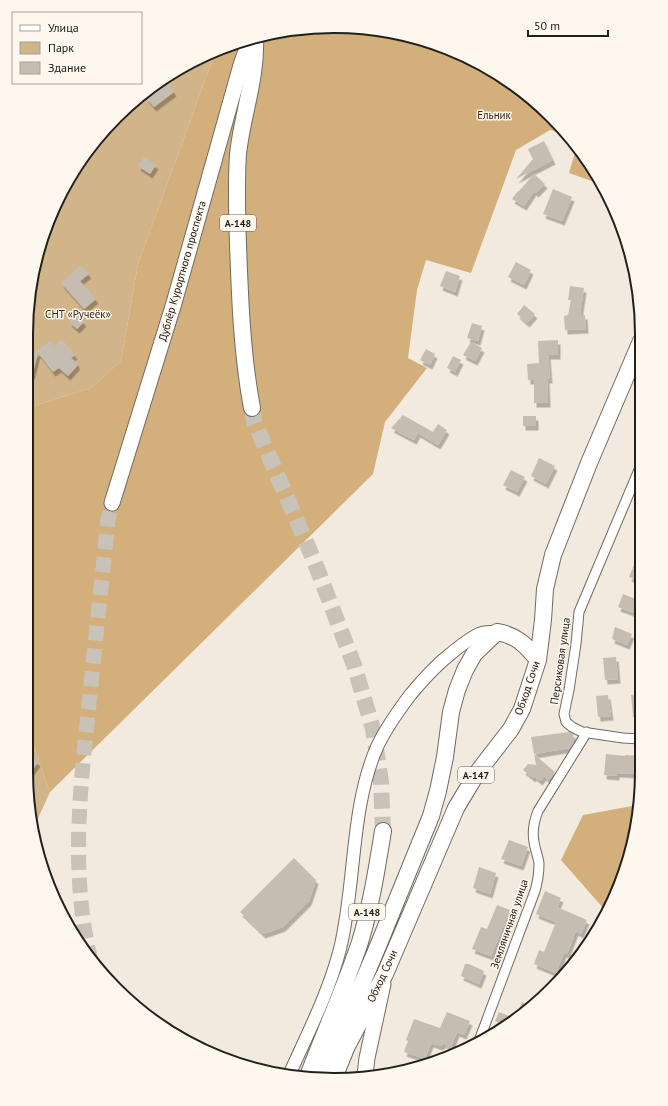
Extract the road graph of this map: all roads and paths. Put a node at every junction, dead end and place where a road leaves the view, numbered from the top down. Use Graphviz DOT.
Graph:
graph roads {
  1 [pos="256,43"];
  2 [pos="248,46"];
  3 [pos="635,355"];
  4 [pos="252,408"];
  5 [pos="635,479"];
  6 [pos="112,502"];
  7 [pos="497,632"];
  8 [pos="538,660"];
  9 [pos="587,732"];
  10 [pos="635,738"];
  11 [pos="383,831"];
  12 [pos="385,974"];
  13 [pos="481,1034"];
  14 [pos="292,1069"];
  15 [pos="365,1071"];
  16 [pos="310,1072"];
  17 [pos="324,1073"];
  18 [pos="336,1073"];
  1 -- 4 [label="highway, А-148"];
  2 -- 6 [label="main road, Дублёр Курортного проспекта"];
  3 -- 8 [label="highway, Обход Сочи / А-147"];
  5 -- 9 [label="street, Персиковая улица"];
  7 -- 8 [label="highway"];
  7 -- 14 [label="street"];
  7 -- 17 [label="highway, А-147"];
  8 -- 12 [label="highway, Обход Сочи / А-147"];
  9 -- 10 [label="street, Персиковая улица"];
  9 -- 13 [label="street, Земляничная улица"];
  11 -- 16 [label="highway, А-148"];
  12 -- 15 [label="main road"];
  12 -- 18 [label="highway, Обход Сочи / А-147"];
}
